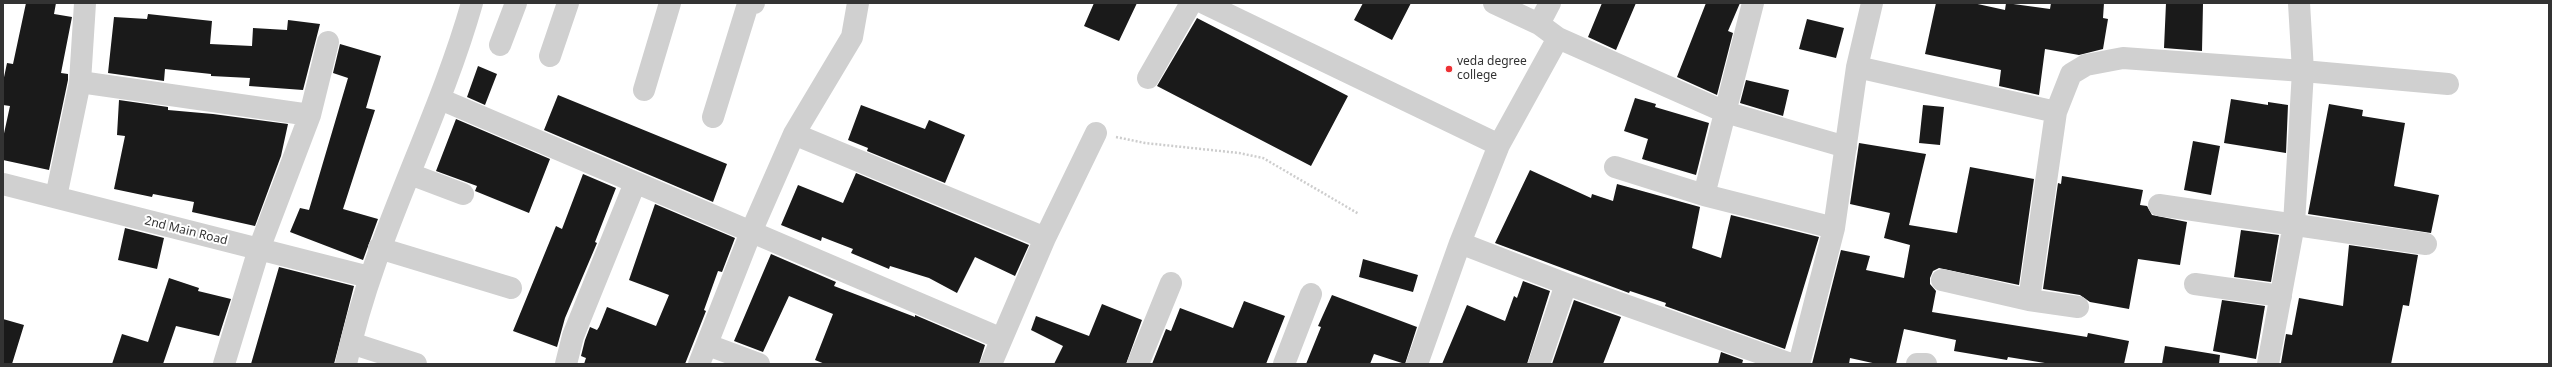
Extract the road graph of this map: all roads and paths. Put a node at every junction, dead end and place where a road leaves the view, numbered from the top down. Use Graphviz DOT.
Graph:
graph roads {
  1 [pos="85,3"];
  2 [pos="472,3"];
  3 [pos="516,3"];
  4 [pos="568,3"];
  5 [pos="670,3"];
  6 [pos="754,3"];
  7 [pos="858,3"];
  8 [pos="1191,3"];
  9 [pos="1204,3"];
  10 [pos="1494,3"];
  11 [pos="1550,3"];
  12 [pos="1753,3"];
  13 [pos="1872,3"];
  14 [pos="2299,3"];
  15 [pos="1539,24"];
  16 [pos="1558,38"];
  17 [pos="328,42"];
  18 [pos="500,45"];
  19 [pos="550,56"];
  20 [pos="1857,67"];
  21 [pos="2302,71"];
  22 [pos="1148,78"];
  23 [pos="80,82"];
  24 [pos="2448,84"];
  25 [pos="644,90"];
  26 [pos="440,99"];
  27 [pos="1725,112"];
  28 [pos="2056,112"];
  29 [pos="310,115"];
  30 [pos="712,117"];
  31 [pos="794,134"];
  32 [pos="1096,134"];
  33 [pos="1499,145"];
  34 [pos="1846,147"];
  35 [pos="1615,167"];
  36 [pos="410,174"];
  37 [pos="635,183"];
  38 [pos="3,184"];
  39 [pos="463,194"];
  40 [pos="1704,195"];
  41 [pos="56,197"];
  42 [pos="2159,205"];
  43 [pos="1359,214"];
  44 [pos="2294,224"];
  45 [pos="1834,228"];
  46 [pos="751,232"];
  47 [pos="1045,238"];
  48 [pos="1460,243"];
  49 [pos="2426,244"];
  50 [pos="379,248"];
  51 [pos="259,249"];
  52 [pos="369,277"];
  53 [pos="1942,280"];
  54 [pos="1171,283"];
  55 [pos="1566,284"];
  56 [pos="2195,284"];
  57 [pos="511,288"];
  58 [pos="1311,294"];
  59 [pos="2281,296"];
  60 [pos="2029,300"];
  61 [pos="2078,308"];
  62 [pos="1000,338"];
  63 [pos="351,343"];
  64 [pos="704,354"];
  65 [pos="224,364"];
  66 [pos="346,364"];
  67 [pos="416,364"];
  68 [pos="566,364"];
  69 [pos="759,364"];
  70 [pos="990,364"];
  71 [pos="1138,364"];
  72 [pos="1284,364"];
  73 [pos="1418,364"];
  74 [pos="1538,364"];
  75 [pos="1791,364"];
  76 [pos="1799,364"];
  77 [pos="1918,364"];
  78 [pos="1926,364"];
  79 [pos="2268,364"];
  1 -- 23 [label="street"];
  2 -- 26 [label="street"];
  3 -- 18 [label="street"];
  4 -- 19 [label="street"];
  5 -- 25 [label="street"];
  6 -- 30 [label="street"];
  7 -- 31 [label="street"];
  8 -- 22 [label="street"];
  9 -- 33 [label="street"];
  10 -- 15 [label="street"];
  11 -- 15 [label="street"];
  12 -- 27 [label="street"];
  13 -- 20 [label="street"];
  14 -- 21 [label="street"];
  15 -- 16 [label="street"];
  16 -- 27 [label="street"];
  16 -- 33 [label="street"];
  17 -- 29 [label="street"];
  20 -- 28 [label="street"];
  20 -- 34 [label="street"];
  21 -- 24 [label="street"];
  21 -- 28 [label="street"];
  21 -- 44 [label="street"];
  23 -- 29 [label="street"];
  23 -- 41 [label="street"];
  26 -- 36 [label="street"];
  26 -- 37 [label="street"];
  27 -- 34 [label="street"];
  27 -- 40 [label="street"];
  28 -- 60 [label="street"];
  29 -- 51 [label="street"];
  31 -- 46 [label="street"];
  31 -- 47 [label="street"];
  32 -- 43 [label="path"];
  32 -- 47 [label="street"];
  33 -- 48 [label="street"];
  34 -- 45 [label="street"];
  35 -- 40 [label="street"];
  36 -- 39 [label="street"];
  36 -- 50 [label="street"];
  37 -- 46 [label="street"];
  37 -- 68 [label="street"];
  38 -- 41 [label="street, 2nd Main Road"];
  40 -- 45 [label="street"];
  41 -- 51 [label="street, 2nd Main Road"];
  42 -- 44 [label="street"];
  44 -- 49 [label="street"];
  44 -- 59 [label="street"];
  45 -- 76 [label="street"];
  46 -- 62 [label="street"];
  46 -- 64 [label="street"];
  47 -- 62 [label="street"];
  48 -- 55 [label="street"];
  48 -- 73 [label="street"];
  50 -- 52 [label="street"];
  50 -- 57 [label="street"];
  51 -- 52 [label="street, 2nd Main Road"];
  51 -- 65 [label="street"];
  52 -- 63 [label="street"];
  53 -- 60 [label="street"];
  54 -- 71 [label="street"];
  55 -- 74 [label="street"];
  55 -- 75 [label="street"];
  56 -- 59 [label="street"];
  58 -- 72 [label="street"];
  59 -- 79 [label="street"];
  60 -- 61 [label="street"];
  62 -- 70 [label="street"];
  63 -- 66 [label="street"];
  63 -- 67 [label="street"];
  64 -- 69 [label="street"];
  77 -- 78 [label="street"];
}
